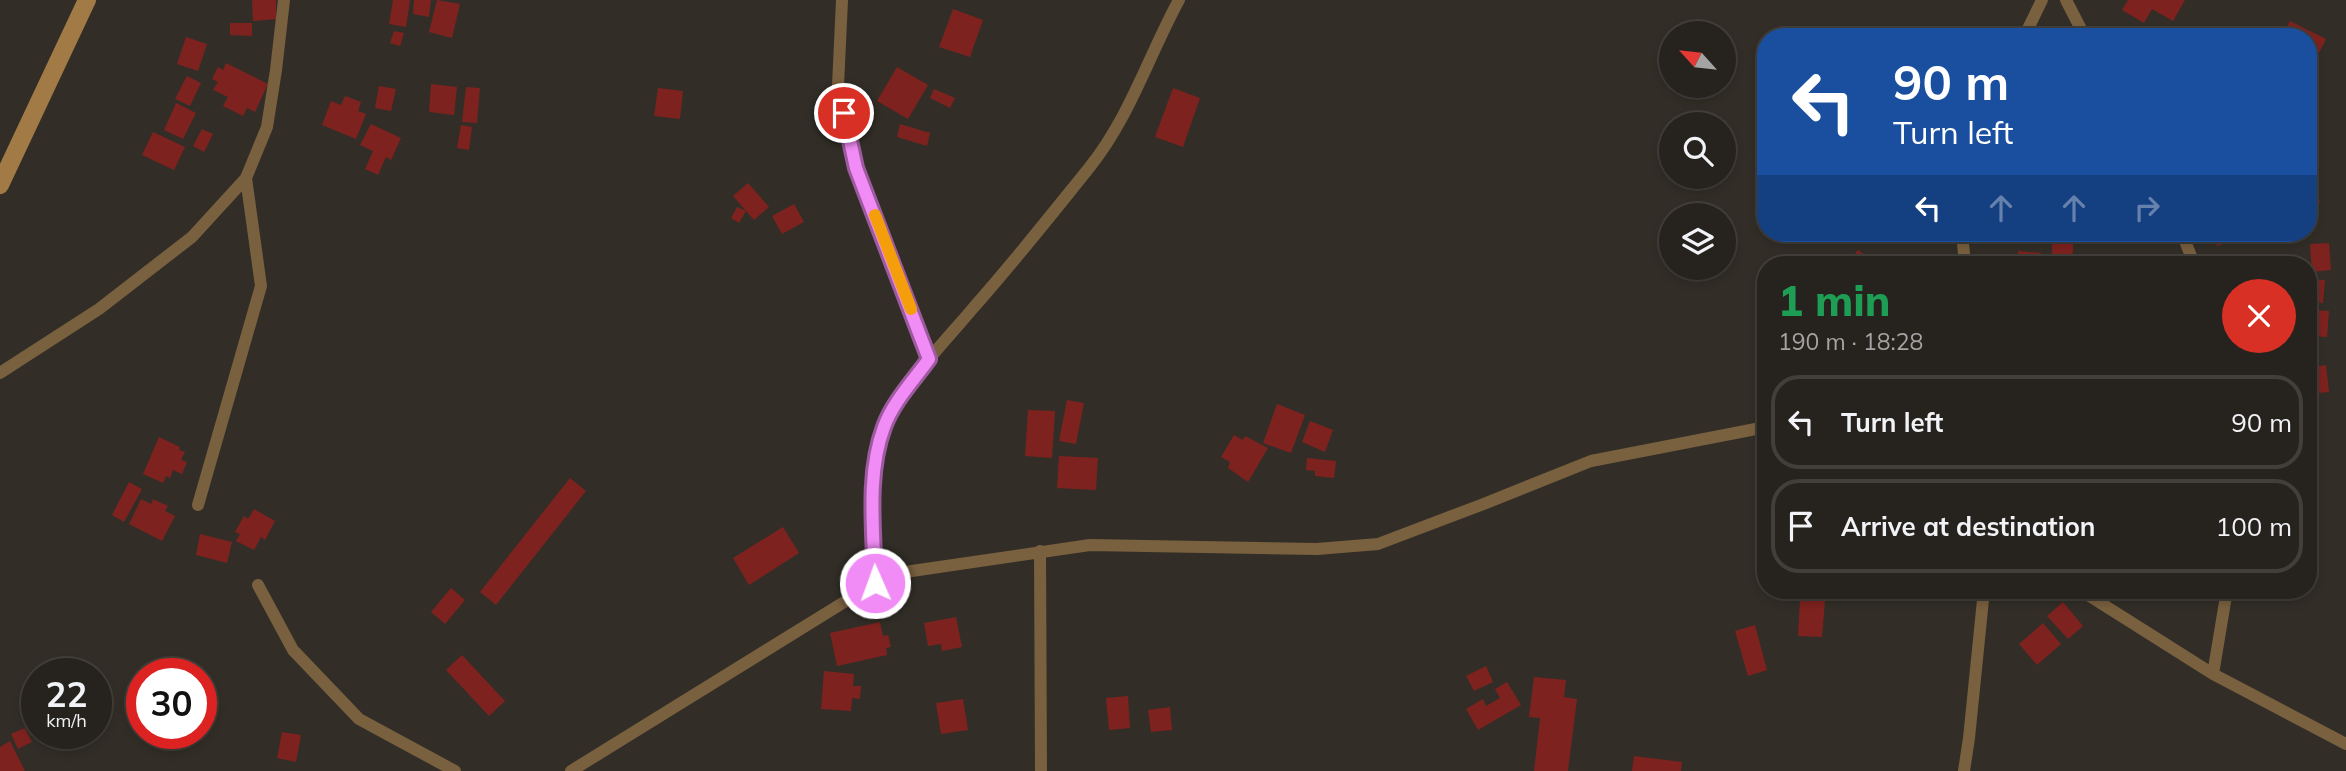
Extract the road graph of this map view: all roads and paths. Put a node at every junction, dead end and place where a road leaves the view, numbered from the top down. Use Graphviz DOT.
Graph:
graph roads {
  1 [pos="87,0"];
  2 [pos="284,0"];
  3 [pos="842,0"];
  4 [pos="1178,0"];
  5 [pos="2042,0"];
  6 [pos="2066,0"];
  7 [pos="2028,28"];
  8 [pos="2080,28"];
  9 [pos="246,178"];
  10 [pos="0,185"];
  11 [pos="929,359"];
  12 [pos="0,373"];
  13 [pos="1757,429"];
  14 [pos="198,505"];
  15 [pos="1040,551"];
  16 [pos="875,583"];
  17 [pos="258,585"];
  18 [pos="1983,599"];
  19 [pos="2094,599"];
  20 [pos="2226,599"];
  21 [pos="2213,674"];
  22 [pos="2346,744"];
  23 [pos="455,771"];
  24 [pos="571,771"];
  25 [pos="1041,771"];
  26 [pos="1964,771"];
  1 -- 10 [label="street"];
  2 -- 9 [label="street"];
  3 -- 11 [label="street"];
  4 -- 11 [label="street"];
  5 -- 7 [label="street"];
  6 -- 8 [label="street"];
  9 -- 12 [label="street"];
  9 -- 14 [label="street"];
  11 -- 16 [label="street"];
  13 -- 15 [label="street"];
  15 -- 16 [label="street"];
  15 -- 25 [label="street"];
  16 -- 24 [label="street"];
  17 -- 23 [label="street"];
  18 -- 26 [label="street"];
  19 -- 21 [label="street"];
  20 -- 21 [label="street"];
  21 -- 22 [label="street"];
}
